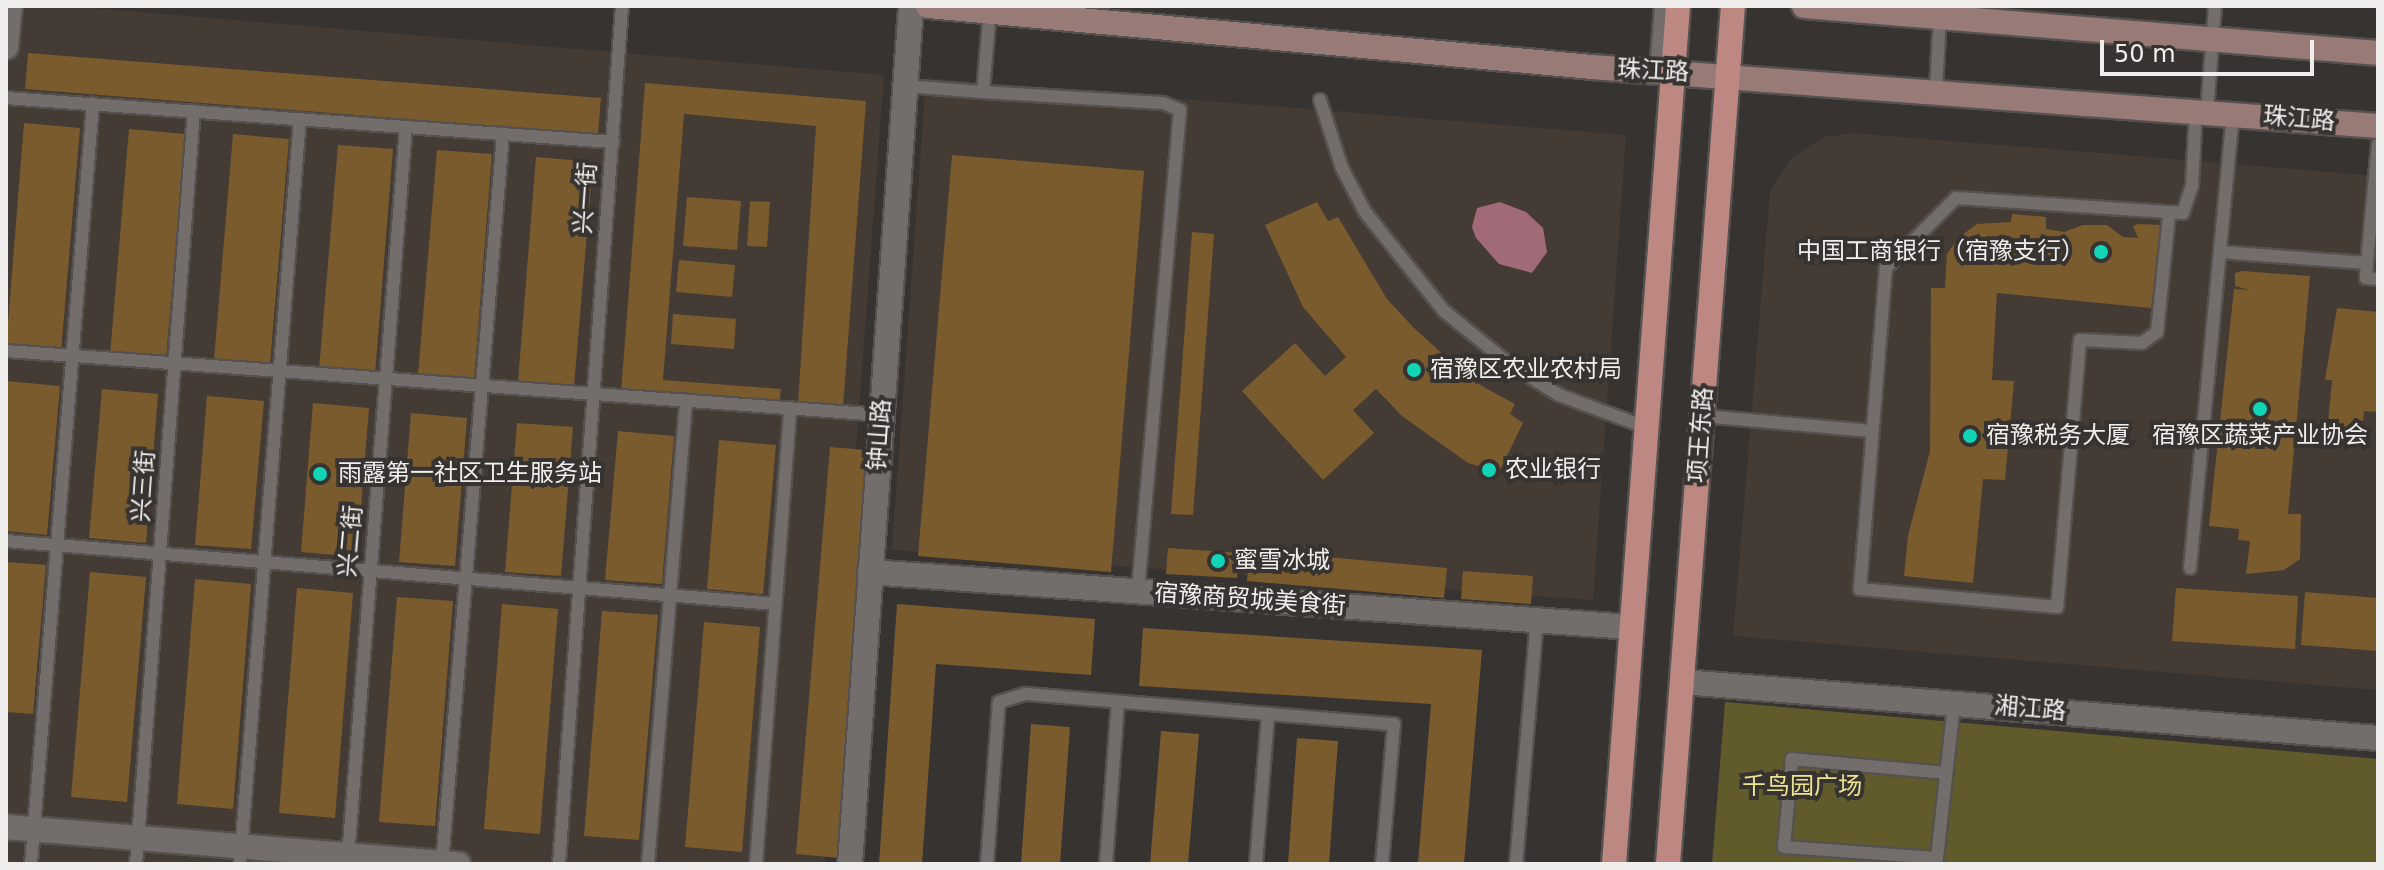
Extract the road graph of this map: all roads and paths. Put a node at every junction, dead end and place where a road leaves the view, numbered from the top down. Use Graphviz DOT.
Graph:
graph roads {
  1 [pos="10,6"];
  2 [pos="622,6"];
  3 [pos="911,6"];
  4 [pos="928,6"];
  5 [pos="1661,6"];
  6 [pos="1678,6"];
  7 [pos="1733,6"];
  8 [pos="1804,6"];
  9 [pos="2215,6"];
  10 [pos="990,9"];
  11 [pos="1940,14"];
  12 [pos="2213,38"];
  13 [pos="6,47"];
  14 [pos="2378,53"];
  15 [pos="1665,72"];
  16 [pos="1729,75"];
  17 [pos="905,86"];
  18 [pos="1936,89"];
  19 [pos="983,92"];
  20 [pos="6,98"];
  21 [pos="1320,100"];
  22 [pos="93,104"];
  23 [pos="194,111"];
  24 [pos="2201,111"];
  25 [pos="2233,114"];
  26 [pos="300,119"];
  27 [pos="2378,126"];
  28 [pos="406,127"];
  29 [pos="503,134"];
  30 [pos="613,142"];
  31 [pos="2378,145"];
  32 [pos="2169,216"];
  33 [pos="2220,252"];
  34 [pos="2367,263"];
  35 [pos="2378,279"];
  36 [pos="6,351"];
  37 [pos="72,356"];
  38 [pos="175,363"];
  39 [pos="280,371"];
  40 [pos="386,378"];
  41 [pos="482,385"];
  42 [pos="593,394"];
  43 [pos="686,401"];
  44 [pos="790,408"];
  45 [pos="882,415"];
  46 [pos="1703,416"];
  47 [pos="1648,428"];
  48 [pos="1870,431"];
  49 [pos="6,541"];
  50 [pos="57,546"];
  51 [pos="161,554"];
  52 [pos="264,562"];
  53 [pos="2190,568"];
  54 [pos="370,571"];
  55 [pos="870,572"];
  56 [pos="466,579"];
  57 [pos="579,588"];
  58 [pos="1138,591"];
  59 [pos="670,596"];
  60 [pos="775,604"];
  61 [pos="1537,621"];
  62 [pos="1630,627"];
  63 [pos="1683,682"];
  64 [pos="1118,702"];
  65 [pos="1954,703"];
  66 [pos="1268,714"];
  67 [pos="2378,738"];
  68 [pos="1946,773"];
  69 [pos="6,827"];
  70 [pos="33,830"];
  71 [pos="138,838"];
  72 [pos="240,855"];
  73 [pos="348,860"];
  74 [pos="31,864"];
  75 [pos="136,864"];
  76 [pos="447,864"];
  77 [pos="559,864"];
  78 [pos="648,864"];
  79 [pos="756,864"];
  80 [pos="850,864"];
  81 [pos="987,864"];
  82 [pos="1106,864"];
  83 [pos="1256,864"];
  84 [pos="1382,864"];
  85 [pos="1516,864"];
  86 [pos="1614,864"];
  87 [pos="1668,864"];
  1 -- 13 [label="street"];
  2 -- 30 [label="lane"];
  3 -- 17 [label="street, 钟山路"];
  4 -- 10 [label="street, 珠江路"];
  5 -- 15 [label="lane"];
  6 -- 15 [label="main road"];
  7 -- 16 [label="main road, 项王东路"];
  8 -- 11 [label="street"];
  9 -- 12 [label="lane"];
  10 -- 15 [label="street, 珠江路"];
  10 -- 19 [label="lane"];
  11 -- 12 [label="street"];
  11 -- 18 [label="lane"];
  12 -- 14 [label="street"];
  12 -- 24 [label="lane"];
  15 -- 16 [label="street, 珠江路"];
  15 -- 47 [label="main road"];
  16 -- 18 [label="street, 珠江路"];
  16 -- 46 [label="main road, 项王东路"];
  17 -- 19 [label="lane"];
  17 -- 45 [label="street, 钟山路"];
  18 -- 24 [label="street, 珠江路"];
  19 -- 58 [label="lane"];
  20 -- 22 [label="lane, 兴一街"];
  21 -- 47 [label="lane"];
  22 -- 23 [label="lane, 兴一街"];
  22 -- 37 [label="lane"];
  23 -- 26 [label="lane, 兴一街"];
  23 -- 38 [label="lane, 兴三街"];
  24 -- 25 [label="street, 珠江路"];
  24 -- 32 [label="lane"];
  25 -- 27 [label="street, 珠江路"];
  25 -- 33 [label="lane"];
  26 -- 28 [label="lane, 兴一街"];
  26 -- 39 [label="lane"];
  28 -- 29 [label="lane, 兴一街"];
  28 -- 40 [label="lane, 兴二街"];
  29 -- 30 [label="lane, 兴一街"];
  29 -- 41 [label="lane"];
  30 -- 42 [label="lane, 兴一街"];
  31 -- 34 [label="lane"];
  32 -- 48 [label="lane"];
  32 -- 48 [label="lane"];
  33 -- 34 [label="lane"];
  33 -- 53 [label="lane"];
  34 -- 35 [label="lane"];
  36 -- 37 [label="lane"];
  37 -- 38 [label="lane"];
  37 -- 50 [label="lane"];
  38 -- 39 [label="lane"];
  38 -- 51 [label="lane, 兴三街"];
  39 -- 40 [label="lane"];
  39 -- 52 [label="lane"];
  40 -- 41 [label="lane"];
  40 -- 54 [label="lane, 兴二街"];
  41 -- 42 [label="lane"];
  41 -- 56 [label="lane"];
  42 -- 43 [label="lane"];
  42 -- 57 [label="lane, 兴一街"];
  43 -- 44 [label="lane"];
  43 -- 59 [label="lane"];
  44 -- 45 [label="lane"];
  44 -- 60 [label="lane"];
  45 -- 55 [label="street, 钟山路"];
  46 -- 48 [label="lane"];
  46 -- 63 [label="main road, 项王东路"];
  47 -- 62 [label="main road"];
  49 -- 50 [label="lane"];
  50 -- 51 [label="lane"];
  50 -- 70 [label="lane"];
  51 -- 52 [label="lane"];
  51 -- 71 [label="lane, 兴三街"];
  52 -- 54 [label="lane"];
  52 -- 72 [label="lane"];
  54 -- 56 [label="lane"];
  54 -- 73 [label="lane, 兴二街"];
  55 -- 58 [label="street, 宿豫商贸城美食街"];
  55 -- 80 [label="street, 钟山路"];
  56 -- 57 [label="lane"];
  56 -- 76 [label="lane"];
  57 -- 59 [label="lane"];
  57 -- 77 [label="lane, 兴一街"];
  58 -- 61 [label="street, 宿豫商贸城美食街"];
  59 -- 60 [label="lane"];
  59 -- 78 [label="lane"];
  60 -- 79 [label="lane"];
  61 -- 62 [label="street, 宿豫商贸城美食街"];
  61 -- 85 [label="lane"];
  62 -- 86 [label="main road"];
  63 -- 65 [label="street, 湘江路"];
  63 -- 87 [label="main road, 项王东路"];
  64 -- 66 [label="lane"];
  64 -- 81 [label="lane"];
  64 -- 82 [label="lane"];
  65 -- 67 [label="street, 湘江路"];
  65 -- 68 [label="lane"];
  66 -- 83 [label="lane"];
  66 -- 84 [label="lane"];
  68 -- 68 [label="lane"];
  69 -- 70 [label="street"];
  70 -- 71 [label="street"];
  70 -- 74 [label="lane"];
  71 -- 72 [label="street"];
  71 -- 75 [label="lane, 兴三街"];
  72 -- 73 [label="street"];
  73 -- 76 [label="street"];
}
